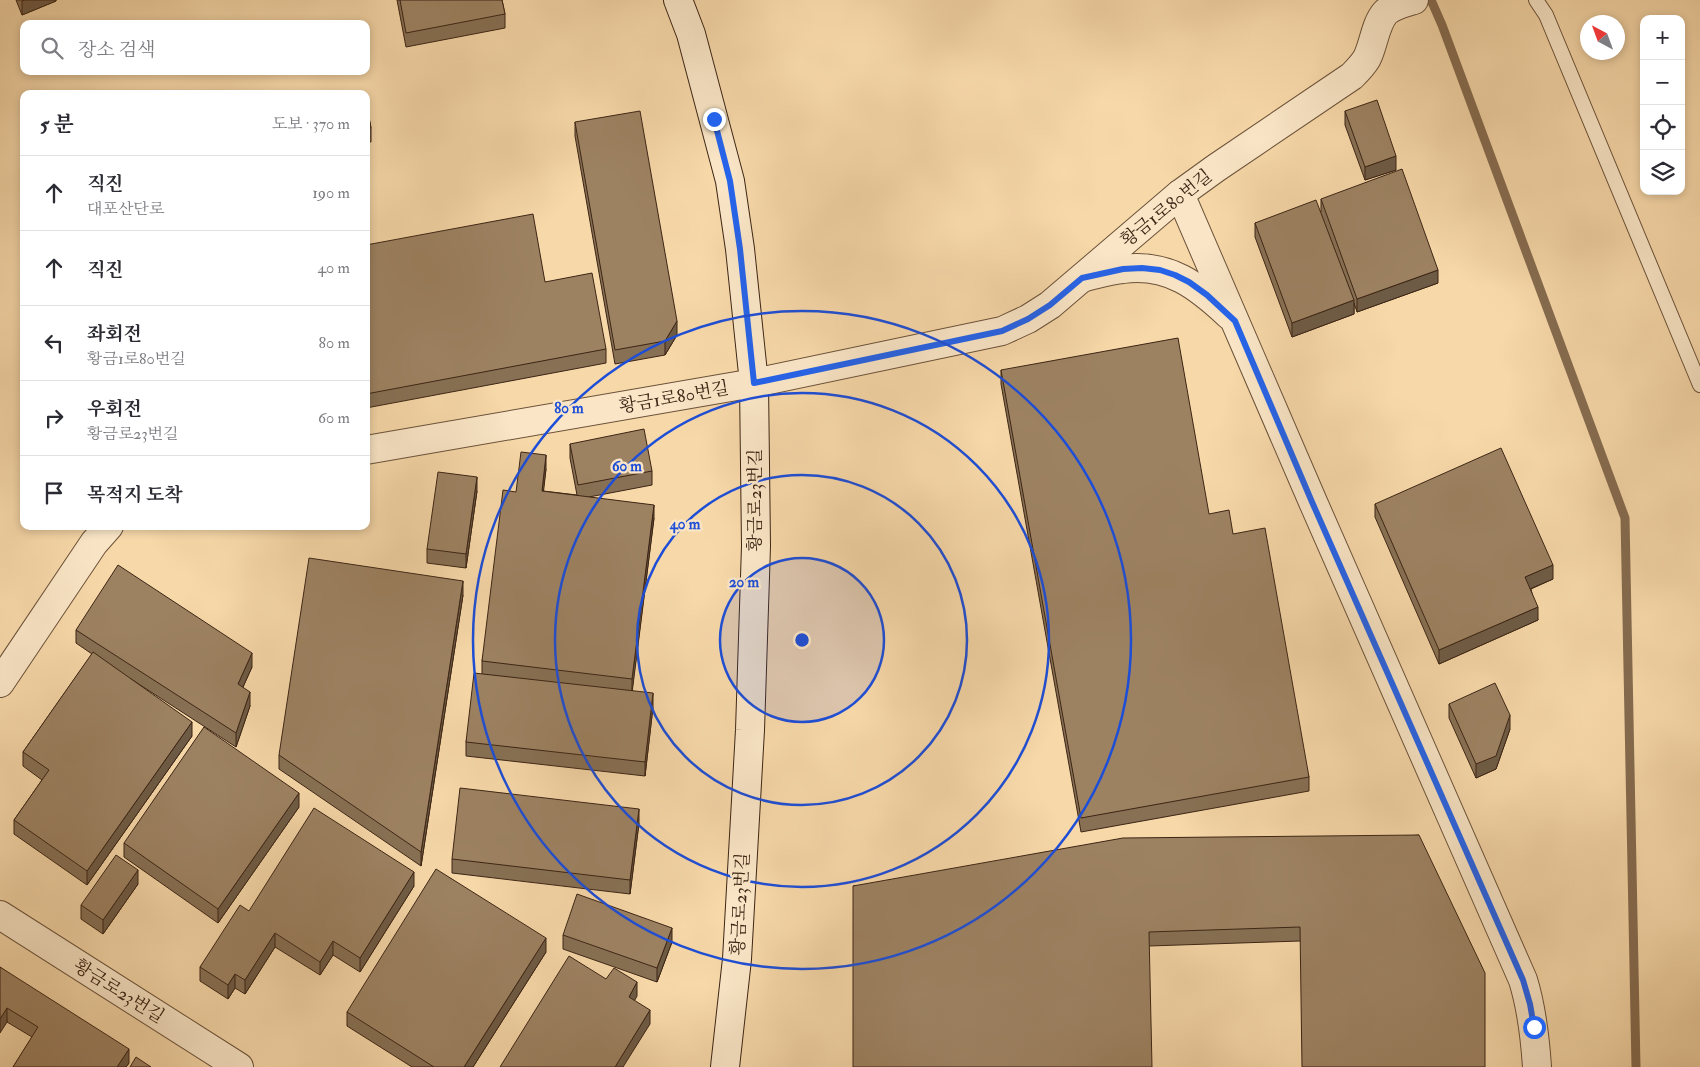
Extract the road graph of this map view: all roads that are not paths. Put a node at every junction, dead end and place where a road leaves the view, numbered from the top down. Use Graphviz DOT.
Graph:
graph roads {
  1 [pos="678,0"];
  2 [pos="1536,0"];
  3 [pos="1404,3"];
  4 [pos="1180,194"];
  5 [pos="1082,278"];
  6 [pos="1235,321"];
  7 [pos="754,383"];
  8 [pos="1700,385"];
  9 [pos="370,449"];
  10 [pos="105,530"];
  11 [pos="0,683"];
  12 [pos="0,915"];
  13 [pos="239,1067"];
  14 [pos="725,1067"];
  15 [pos="1537,1067"];
  1 -- 7 [label="street, 황금로23번길"];
  2 -- 8 [label="lane"];
  3 -- 4 [label="street, 황금1로80번길"];
  4 -- 5 [label="street, 황금1로80번길"];
  4 -- 6 [label="street"];
  5 -- 6 [label="street"];
  5 -- 7 [label="street, 황금1로80번길"];
  6 -- 15 [label="street"];
  7 -- 9 [label="street, 황금1로80번길"];
  7 -- 14 [label="street, 황금로23번길"];
  10 -- 11 [label="street"];
  12 -- 13 [label="street, 황금로23번길"];
}
